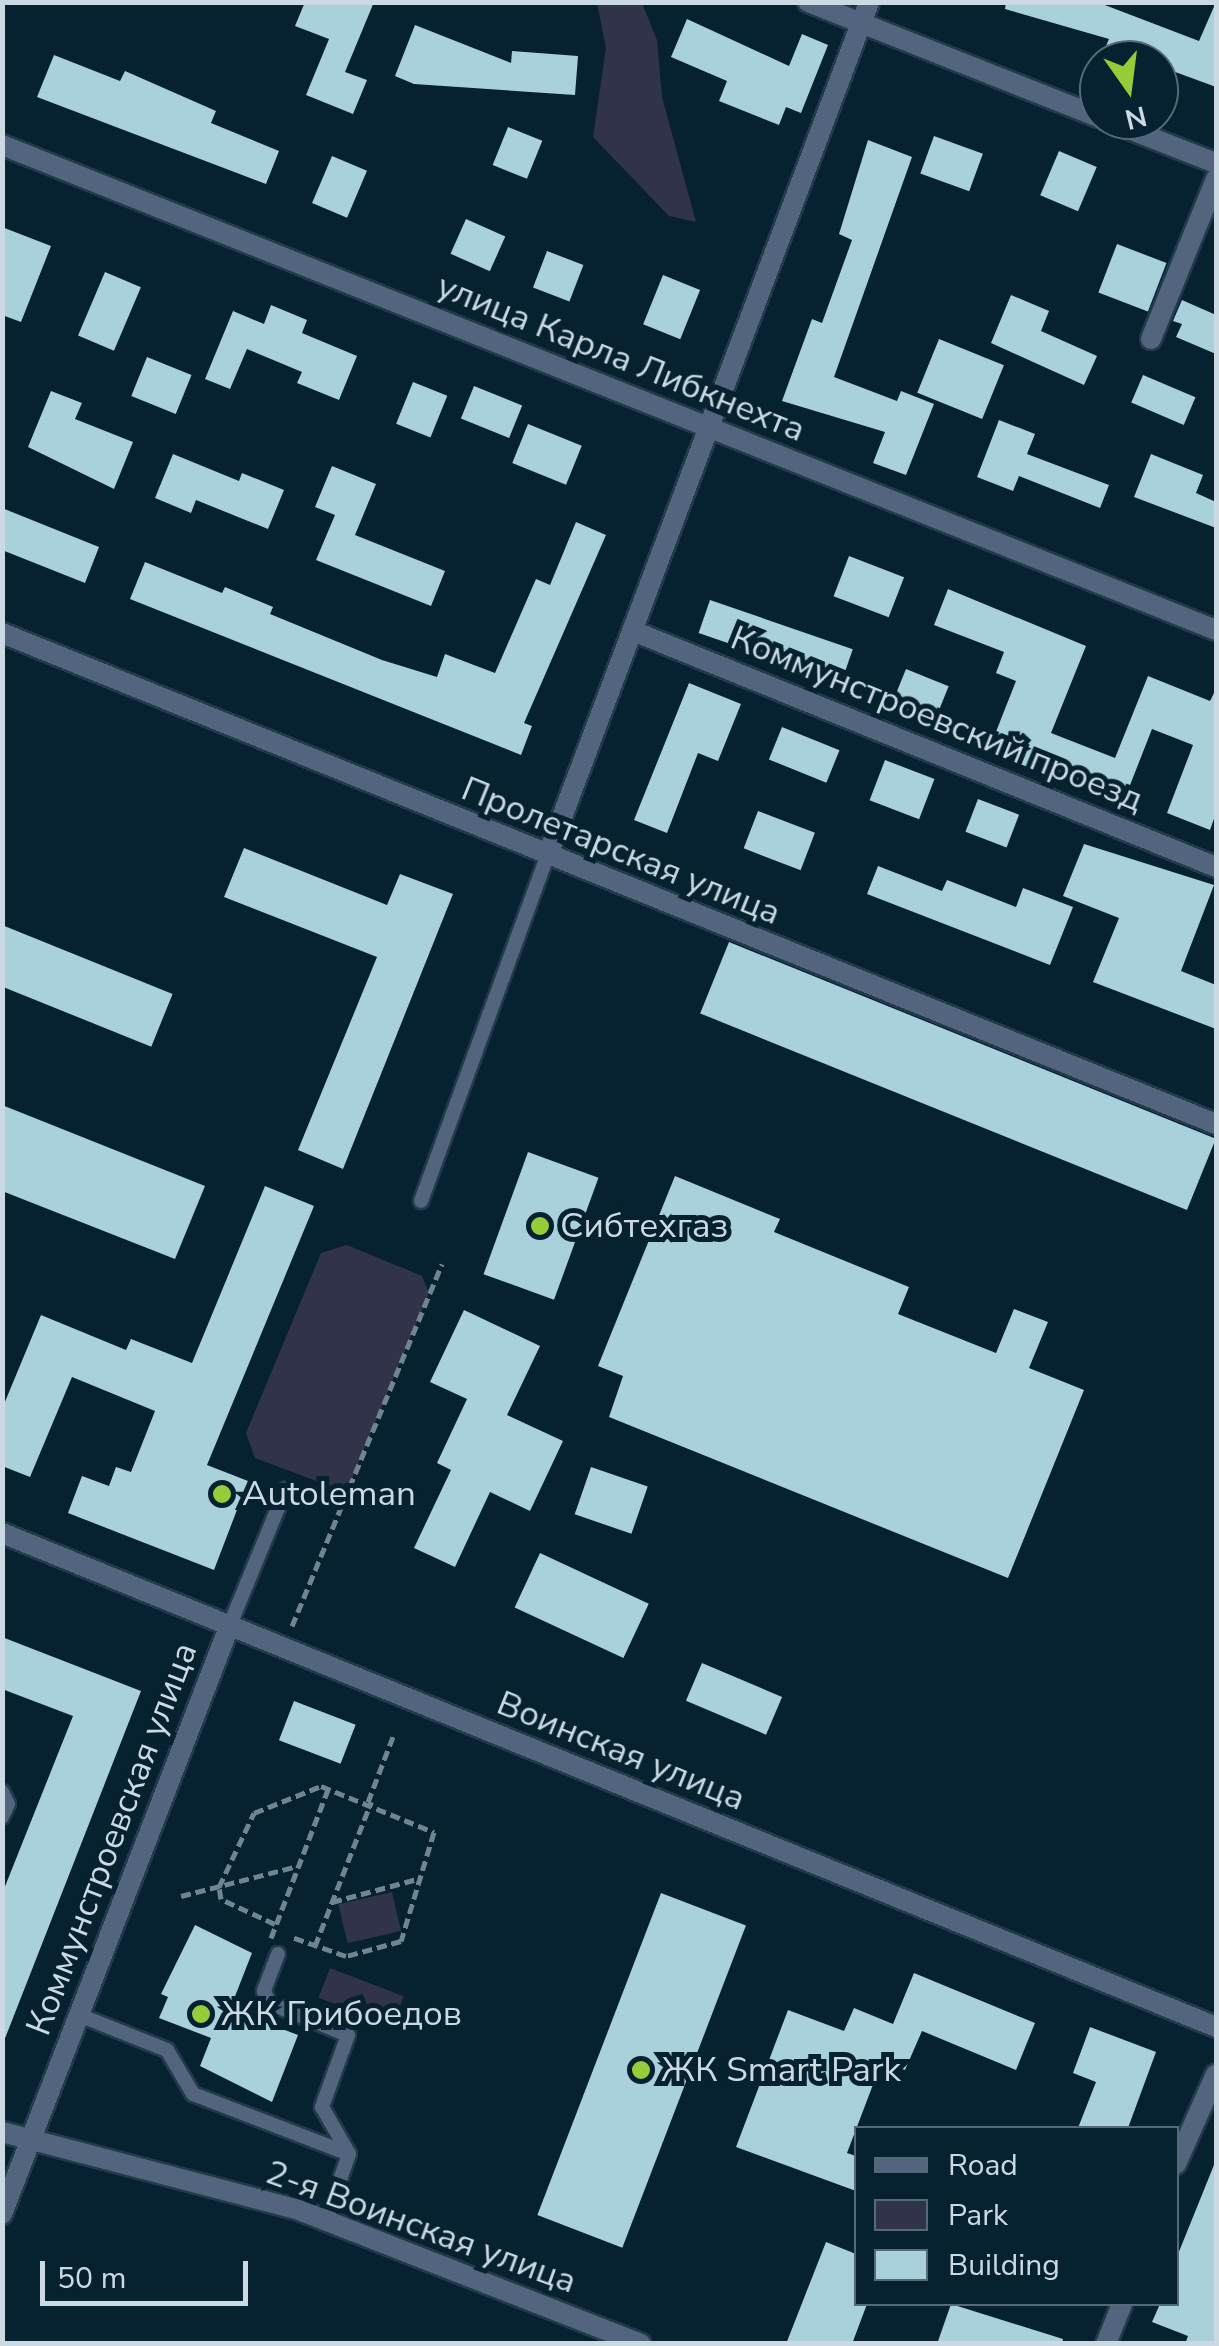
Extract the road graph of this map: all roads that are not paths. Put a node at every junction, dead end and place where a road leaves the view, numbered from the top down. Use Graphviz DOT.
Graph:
graph roads {
  1 [pos="808,2"];
  2 [pos="869,2"];
  3 [pos="860,24"];
  4 [pos="1079,109"];
  5 [pos="1157,140"];
  6 [pos="2,145"];
  7 [pos="1216,163"];
  8 [pos="1216,179"];
  9 [pos="1152,339"];
  10 [pos="704,427"];
  11 [pos="1216,630"];
  12 [pos="633,631"];
  13 [pos="2,633"];
  14 [pos="547,857"];
  15 [pos="1216,868"];
  16 [pos="1216,1124"];
  17 [pos="421,1200"];
  18 [pos="286,1489"];
  19 [pos="2,1533"];
  20 [pos="229,1628"];
  21 [pos="2,1792"];
  22 [pos="2,1817"];
  23 [pos="278,1954"];
  24 [pos="79,2015"];
  25 [pos="1216,2027"];
  26 [pos="1216,2074"];
  27 [pos="2,2132"];
  28 [pos="30,2142"];
  29 [pos="349,2154"];
  30 [pos="1179,2157"];
  31 [pos="2,2214"];
  32 [pos="326,2220"];
  33 [pos="1121,2306"];
  34 [pos="641,2344"];
  35 [pos="1106,2344"];
  1 -- 3 [label="street"];
  2 -- 3 [label="street"];
  3 -- 4 [label="street"];
  3 -- 10 [label="street"];
  5 -- 7 [label="street"];
  6 -- 10 [label="street, улица Карла Либкнехта"];
  8 -- 9 [label="street"];
  10 -- 11 [label="street, улица Карла Либкнехта"];
  10 -- 12 [label="street"];
  12 -- 14 [label="street"];
  12 -- 15 [label="street, Коммунстроевский проезд"];
  13 -- 14 [label="street, Пролетарская улица"];
  14 -- 16 [label="street, Пролетарская улица"];
  14 -- 17 [label="lane"];
  18 -- 20 [label="lane, Коммунстроевская улица"];
  19 -- 20 [label="street, Воинская улица"];
  20 -- 24 [label="street, Коммунстроевская улица"];
  20 -- 25 [label="street, Воинская улица"];
  21 -- 22 [label="lane"];
  23 -- 29 [label="lane"];
  24 -- 28 [label="street, Коммунстроевская улица"];
  24 -- 29 [label="lane"];
  26 -- 30 [label="street"];
  27 -- 28 [label="street, 2-я Воинская улица"];
  28 -- 31 [label="street, Коммунстроевская улица"];
  28 -- 32 [label="street, 2-я Воинская улица"];
  29 -- 32 [label="lane"];
  32 -- 34 [label="street, 2-я Воинская улица"];
  33 -- 35 [label="street"];
}
